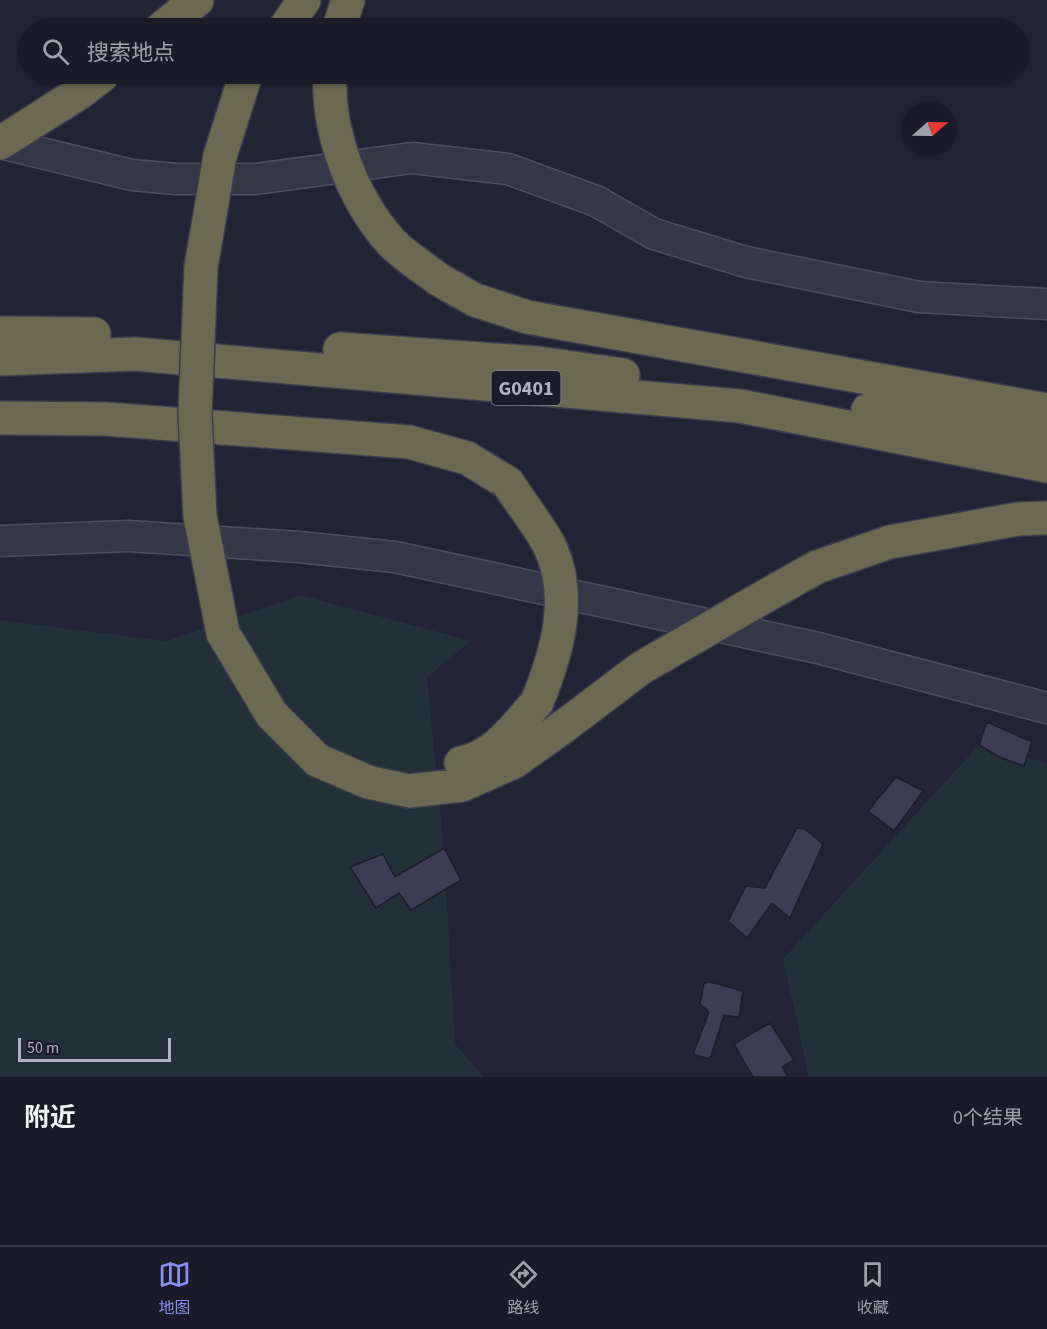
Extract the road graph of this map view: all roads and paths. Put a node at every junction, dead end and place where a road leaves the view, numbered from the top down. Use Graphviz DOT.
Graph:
graph roads {
  1 [pos="197,0"];
  2 [pos="278,0"];
  3 [pos="304,0"];
  4 [pos="348,0"];
  5 [pos="174,18"];
  6 [pos="269,18"];
  7 [pos="292,18"];
  8 [pos="342,18"];
  9 [pos="91,84"];
  10 [pos="243,84"];
  11 [pos="258,84"];
  12 [pos="330,84"];
  13 [pos="0,143"];
  14 [pos="1047,304"];
  15 [pos="0,333"];
  16 [pos="0,359"];
  17 [pos="1047,410"];
  18 [pos="0,418"];
  19 [pos="1047,435"];
  20 [pos="1047,466"];
  21 [pos="1047,518"];
  22 [pos="0,541"];
  23 [pos="231,630"];
  24 [pos="1047,708"];
  1 -- 5 [label="highway"];
  2 -- 6 [label="highway"];
  3 -- 7 [label="highway"];
  4 -- 8 [label="highway"];
  9 -- 13 [label="highway, bridge"];
  10 -- 23 [label="highway, bridge"];
  11 -- 23 [label="highway"];
  12 -- 17 [label="highway, bridge"];
  13 -- 14 [label="street"];
  15 -- 19 [label="highway, G0401"];
  16 -- 20 [label="highway, G0401"];
  18 -- 23 [label="highway, bridge"];
  21 -- 23 [label="highway, bridge"];
  22 -- 24 [label="street"];
}
